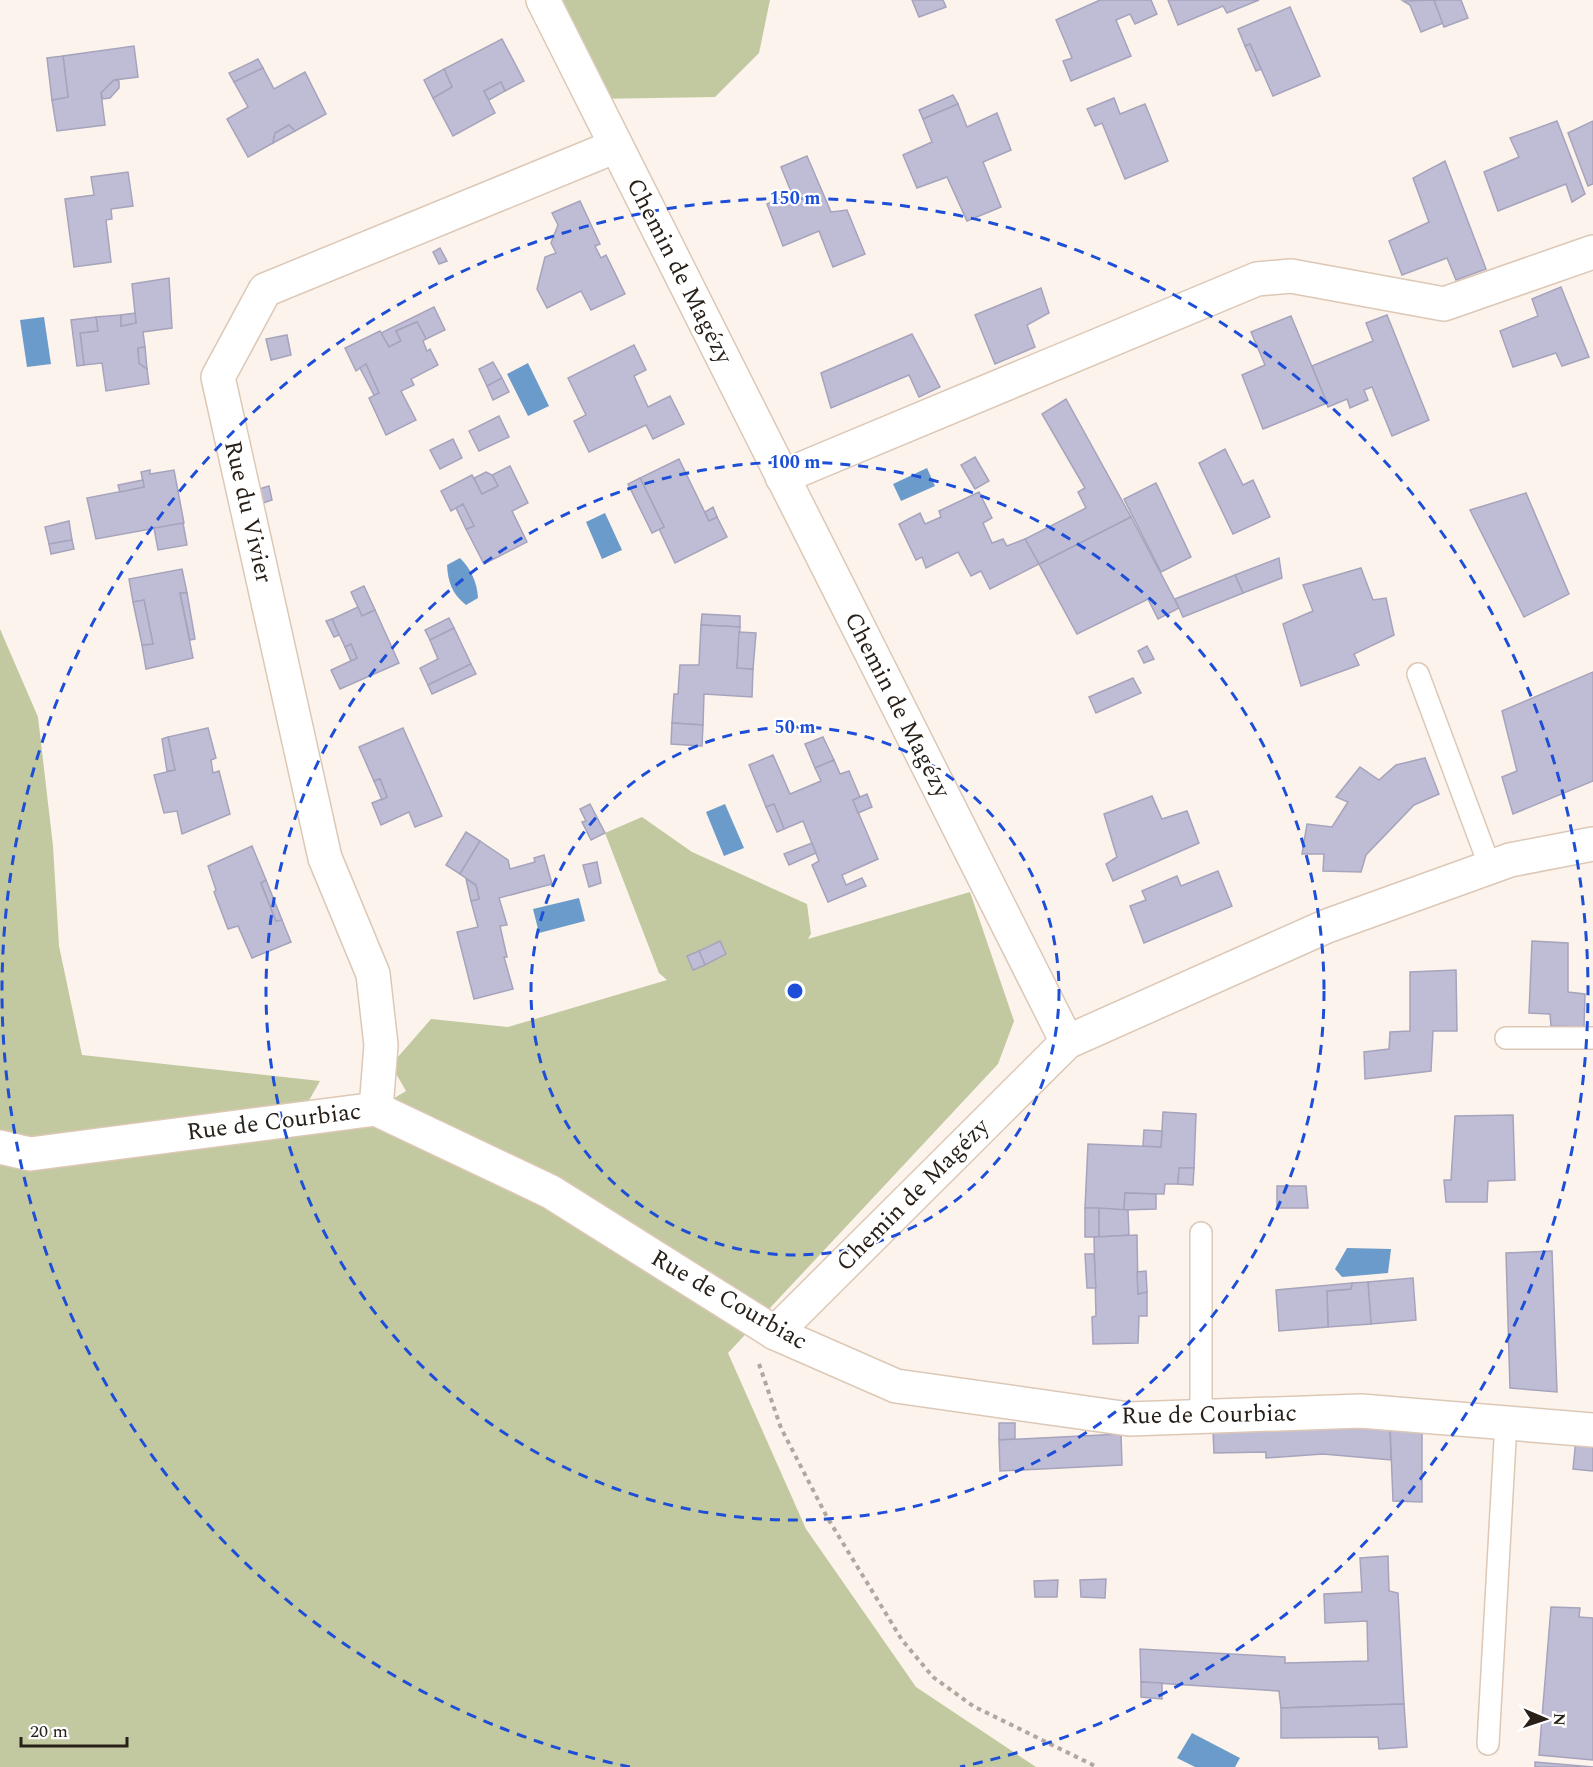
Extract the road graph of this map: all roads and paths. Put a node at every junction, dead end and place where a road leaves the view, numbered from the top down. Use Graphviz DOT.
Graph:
graph roads {
  1 [pos="543,0"];
  2 [pos="616,146"];
  3 [pos="1593,252"];
  4 [pos="782,477"];
  5 [pos="1418,674"];
  6 [pos="1593,844"];
  7 [pos="1490,867"];
  8 [pos="1506,1038"];
  9 [pos="1593,1038"];
  10 [pos="1067,1042"];
  11 [pos="376,1109"];
  12 [pos="0,1148"];
  13 [pos="1201,1233"];
  14 [pos="768,1328"];
  15 [pos="1201,1417"];
  16 [pos="1506,1422"];
  17 [pos="1593,1430"];
  18 [pos="1488,1744"];
  19 [pos="1097,1767"];
  1 -- 2 [label="street, Chemin de Magézy"];
  2 -- 4 [label="street, Chemin de Magézy"];
  2 -- 11 [label="street, Rue du Vivier"];
  3 -- 4 [label="street"];
  4 -- 10 [label="street, Chemin de Magézy"];
  5 -- 7 [label="lane"];
  6 -- 7 [label="street"];
  7 -- 10 [label="street"];
  8 -- 9 [label="lane"];
  10 -- 14 [label="street, Chemin de Magézy"];
  11 -- 12 [label="street, Rue de Courbiac"];
  11 -- 14 [label="street, Rue de Courbiac"];
  13 -- 15 [label="lane"];
  14 -- 15 [label="street, Rue de Courbiac"];
  14 -- 19 [label="path"];
  15 -- 16 [label="street, Rue de Courbiac"];
  16 -- 17 [label="street, Rue de Courbiac"];
  16 -- 18 [label="lane"];
}
